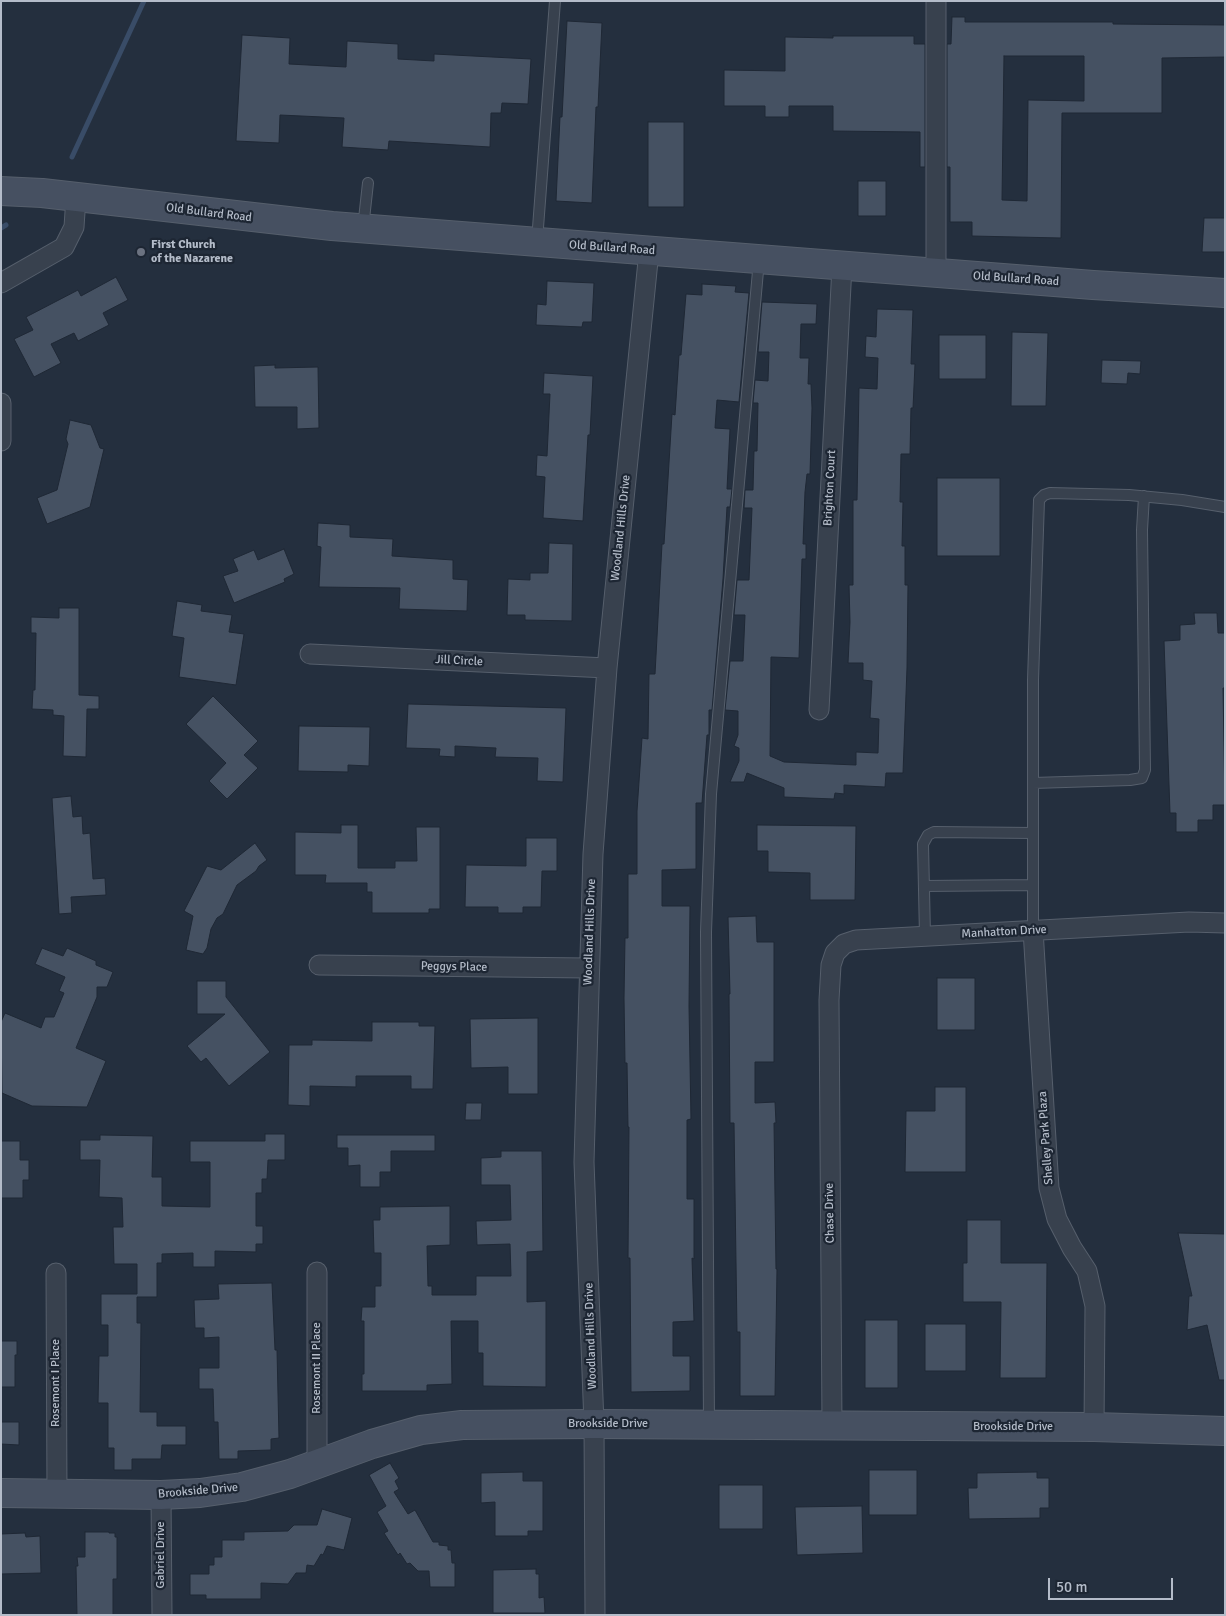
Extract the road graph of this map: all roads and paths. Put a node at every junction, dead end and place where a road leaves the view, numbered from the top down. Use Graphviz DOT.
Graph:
graph roads {
  1 [pos="555,1"];
  2 [pos="936,1"];
  3 [pos="368,183"];
  4 [pos="1,191"];
  5 [pos="76,197"];
  6 [pos="363,229"];
  7 [pos="537,242"];
  8 [pos="649,251"];
  9 [pos="759,260"];
  10 [pos="842,266"];
  11 [pos="936,273"];
  12 [pos="1,283"];
  13 [pos="1225,293"];
  14 [pos="1,403"];
  15 [pos="1,440"];
  16 [pos="1144,496"];
  17 [pos="1225,507"];
  18 [pos="310,654"];
  19 [pos="607,668"];
  20 [pos="818,710"];
  21 [pos="1033,783"];
  22 [pos="1033,833"];
  23 [pos="1033,885"];
  24 [pos="924,886"];
  25 [pos="1225,923"];
  26 [pos="1033,930"];
  27 [pos="925,936"];
  28 [pos="319,965"];
  29 [pos="588,968"];
  30 [pos="828,1000"];
  31 [pos="317,1272"];
  32 [pos="56,1273"];
  33 [pos="594,1424"];
  34 [pos="709,1425"];
  35 [pos="832,1426"];
  36 [pos="1094,1427"];
  37 [pos="1225,1431"];
  38 [pos="317,1464"];
  39 [pos="1,1493"];
  40 [pos="57,1494"];
  41 [pos="161,1495"];
  42 [pos="162,1615"];
  43 [pos="595,1615"];
  1 -- 7 [label="lane"];
  2 -- 11 [label="street"];
  3 -- 6 [label="lane"];
  4 -- 5 [label="street, Old Bullard Road"];
  5 -- 6 [label="street, Old Bullard Road"];
  5 -- 12 [label="street"];
  6 -- 7 [label="street, Old Bullard Road"];
  7 -- 8 [label="street, Old Bullard Road"];
  8 -- 9 [label="street, Old Bullard Road"];
  8 -- 19 [label="street, Woodland Hills Drive"];
  9 -- 10 [label="street, Old Bullard Road"];
  9 -- 34 [label="lane"];
  10 -- 11 [label="street, Old Bullard Road"];
  10 -- 20 [label="street, Brighton Court"];
  11 -- 13 [label="street, Old Bullard Road"];
  14 -- 15 [label="street"];
  16 -- 17 [label="lane"];
  16 -- 21 [label="lane"];
  16 -- 21 [label="lane"];
  18 -- 19 [label="street, Jill Circle"];
  19 -- 29 [label="street, Woodland Hills Drive"];
  21 -- 22 [label="lane"];
  22 -- 23 [label="lane"];
  22 -- 24 [label="lane"];
  23 -- 24 [label="lane"];
  23 -- 26 [label="lane"];
  24 -- 27 [label="lane"];
  25 -- 26 [label="street, Manhatton Drive"];
  26 -- 27 [label="street, Manhatton Drive"];
  26 -- 36 [label="street, Shelley Park Plaza"];
  27 -- 30 [label="street, Manhatton Drive"];
  28 -- 29 [label="street, Peggys Place"];
  29 -- 33 [label="street, Woodland Hills Drive"];
  30 -- 35 [label="street, Chase Drive"];
  31 -- 38 [label="street, Rosemont II Place"];
  32 -- 40 [label="street, Rosemont I Place"];
  33 -- 34 [label="street, Brookside Drive"];
  33 -- 38 [label="street, Brookside Drive"];
  33 -- 43 [label="street, Woodland Hills Drive"];
  34 -- 35 [label="street, Brookside Drive"];
  35 -- 36 [label="street, Brookside Drive"];
  36 -- 37 [label="street, Brookside Drive"];
  38 -- 41 [label="street, Brookside Drive"];
  39 -- 40 [label="street, Brookside Drive"];
  40 -- 41 [label="street, Brookside Drive"];
  41 -- 42 [label="street, Gabriel Drive"];
}
